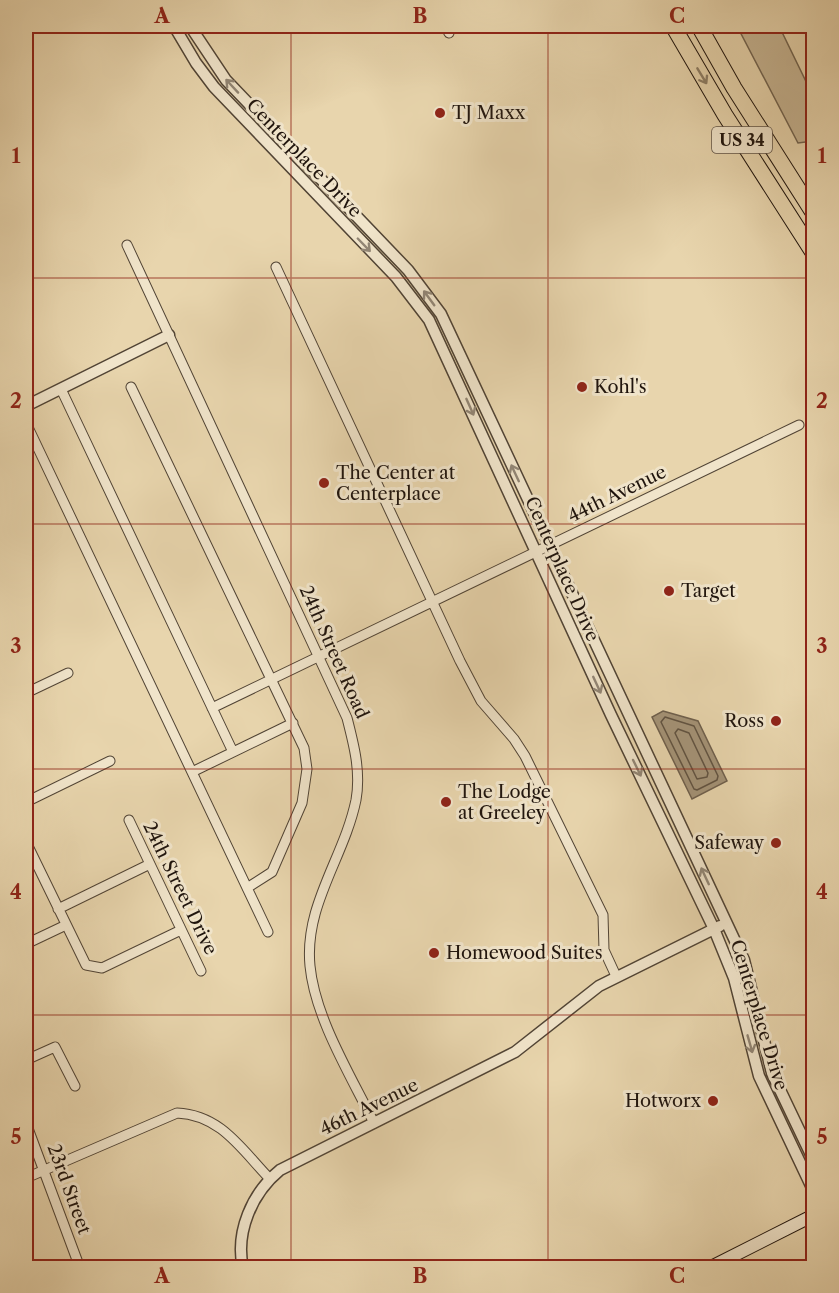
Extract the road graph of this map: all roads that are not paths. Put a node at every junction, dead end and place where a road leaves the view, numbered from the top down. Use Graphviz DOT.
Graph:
graph roads {
  1 [pos="174,26"];
  2 [pos="190,26"];
  3 [pos="673,26"];
  4 [pos="699,26"];
  5 [pos="781,162"];
  6 [pos="763,173"];
  7 [pos="813,214"];
  8 [pos="127,245"];
  9 [pos="813,254"];
  10 [pos="276,267"];
  11 [pos="169,335"];
  12 [pos="131,387"];
  13 [pos="61,389"];
  14 [pos="26,406"];
  15 [pos="26,423"];
  16 [pos="799,425"];
  17 [pos="549,545"];
  18 [pos="537,551"];
  19 [pos="432,602"];
  20 [pos="319,656"];
  21 [pos="68,673"];
  22 [pos="272,679"];
  23 [pos="26,693"];
  24 [pos="212,708"];
  25 [pos="293,723"];
  26 [pos="234,752"];
  27 [pos="110,761"];
  28 [pos="192,772"];
  29 [pos="26,802"];
  30 [pos="129,820"];
  31 [pos="26,842"];
  32 [pos="150,864"];
  33 [pos="247,888"];
  34 [pos="58,909"];
  35 [pos="727,922"];
  36 [pos="66,925"];
  37 [pos="714,929"];
  38 [pos="182,930"];
  39 [pos="268,932"];
  40 [pos="26,944"];
  41 [pos="201,970"];
  42 [pos="616,976"];
  43 [pos="26,1060"];
  44 [pos="75,1086"];
  45 [pos="26,1123"];
  46 [pos="374,1123"];
  47 [pos="813,1161"];
  48 [pos="45,1171"];
  49 [pos="26,1178"];
  50 [pos="270,1179"];
  51 [pos="813,1192"];
  52 [pos="813,1215"];
  53 [pos="80,1268"];
  54 [pos="243,1268"];
  55 [pos="709,1268"];
  1 -- 18 [label="street, Centerplace Drive, one-way"];
  17 -- 2 [label="street, Centerplace Drive, one-way"];
  3 -- 6 [label="highway, US 34, one-way"];
  4 -- 5 [label="highway, US 34"];
  5 -- 6 [label="highway"];
  5 -- 7 [label="highway, US 34"];
  6 -- 9 [label="highway, US 34"];
  8 -- 11 [label="street, 24th Street Road"];
  10 -- 19 [label="street"];
  11 -- 13 [label="street"];
  11 -- 20 [label="street, 24th Street Road"];
  12 -- 22 [label="street"];
  13 -- 14 [label="street"];
  13 -- 24 [label="street"];
  15 -- 28 [label="street"];
  16 -- 17 [label="street, 44th Avenue"];
  17 -- 18 [label="street, 44th Avenue"];
  35 -- 17 [label="street, Centerplace Drive, one-way"];
  18 -- 19 [label="street, 44th Avenue"];
  18 -- 37 [label="street, Centerplace Drive, one-way"];
  19 -- 20 [label="street, 44th Avenue"];
  19 -- 42 [label="street"];
  20 -- 22 [label="street, 44th Avenue"];
  20 -- 46 [label="street, 24th Street Road"];
  21 -- 23 [label="street"];
  22 -- 24 [label="street, 44th Avenue"];
  22 -- 25 [label="street"];
  24 -- 26 [label="street"];
  25 -- 26 [label="street"];
  25 -- 33 [label="street"];
  26 -- 28 [label="street"];
  27 -- 29 [label="street"];
  28 -- 33 [label="street"];
  30 -- 32 [label="street, 24th Street Drive"];
  31 -- 34 [label="street"];
  32 -- 34 [label="street"];
  32 -- 38 [label="street, 24th Street Drive"];
  33 -- 39 [label="street"];
  34 -- 36 [label="street"];
  35 -- 37 [label="street, 46th Avenue"];
  35 -- 47 [label="street, Centerplace Drive"];
  36 -- 38 [label="street"];
  36 -- 40 [label="street"];
  37 -- 42 [label="street, 46th Avenue"];
  37 -- 51 [label="street, Centerplace Drive, one-way"];
  38 -- 41 [label="street, 24th Street Drive"];
  42 -- 46 [label="street, 46th Avenue"];
  43 -- 44 [label="street"];
  45 -- 48 [label="street, 23rd Street"];
  46 -- 50 [label="street, 46th Avenue"];
  48 -- 49 [label="street"];
  48 -- 50 [label="street"];
  48 -- 53 [label="street, 23rd Street"];
  50 -- 54 [label="street"];
  52 -- 55 [label="main road"];
}
